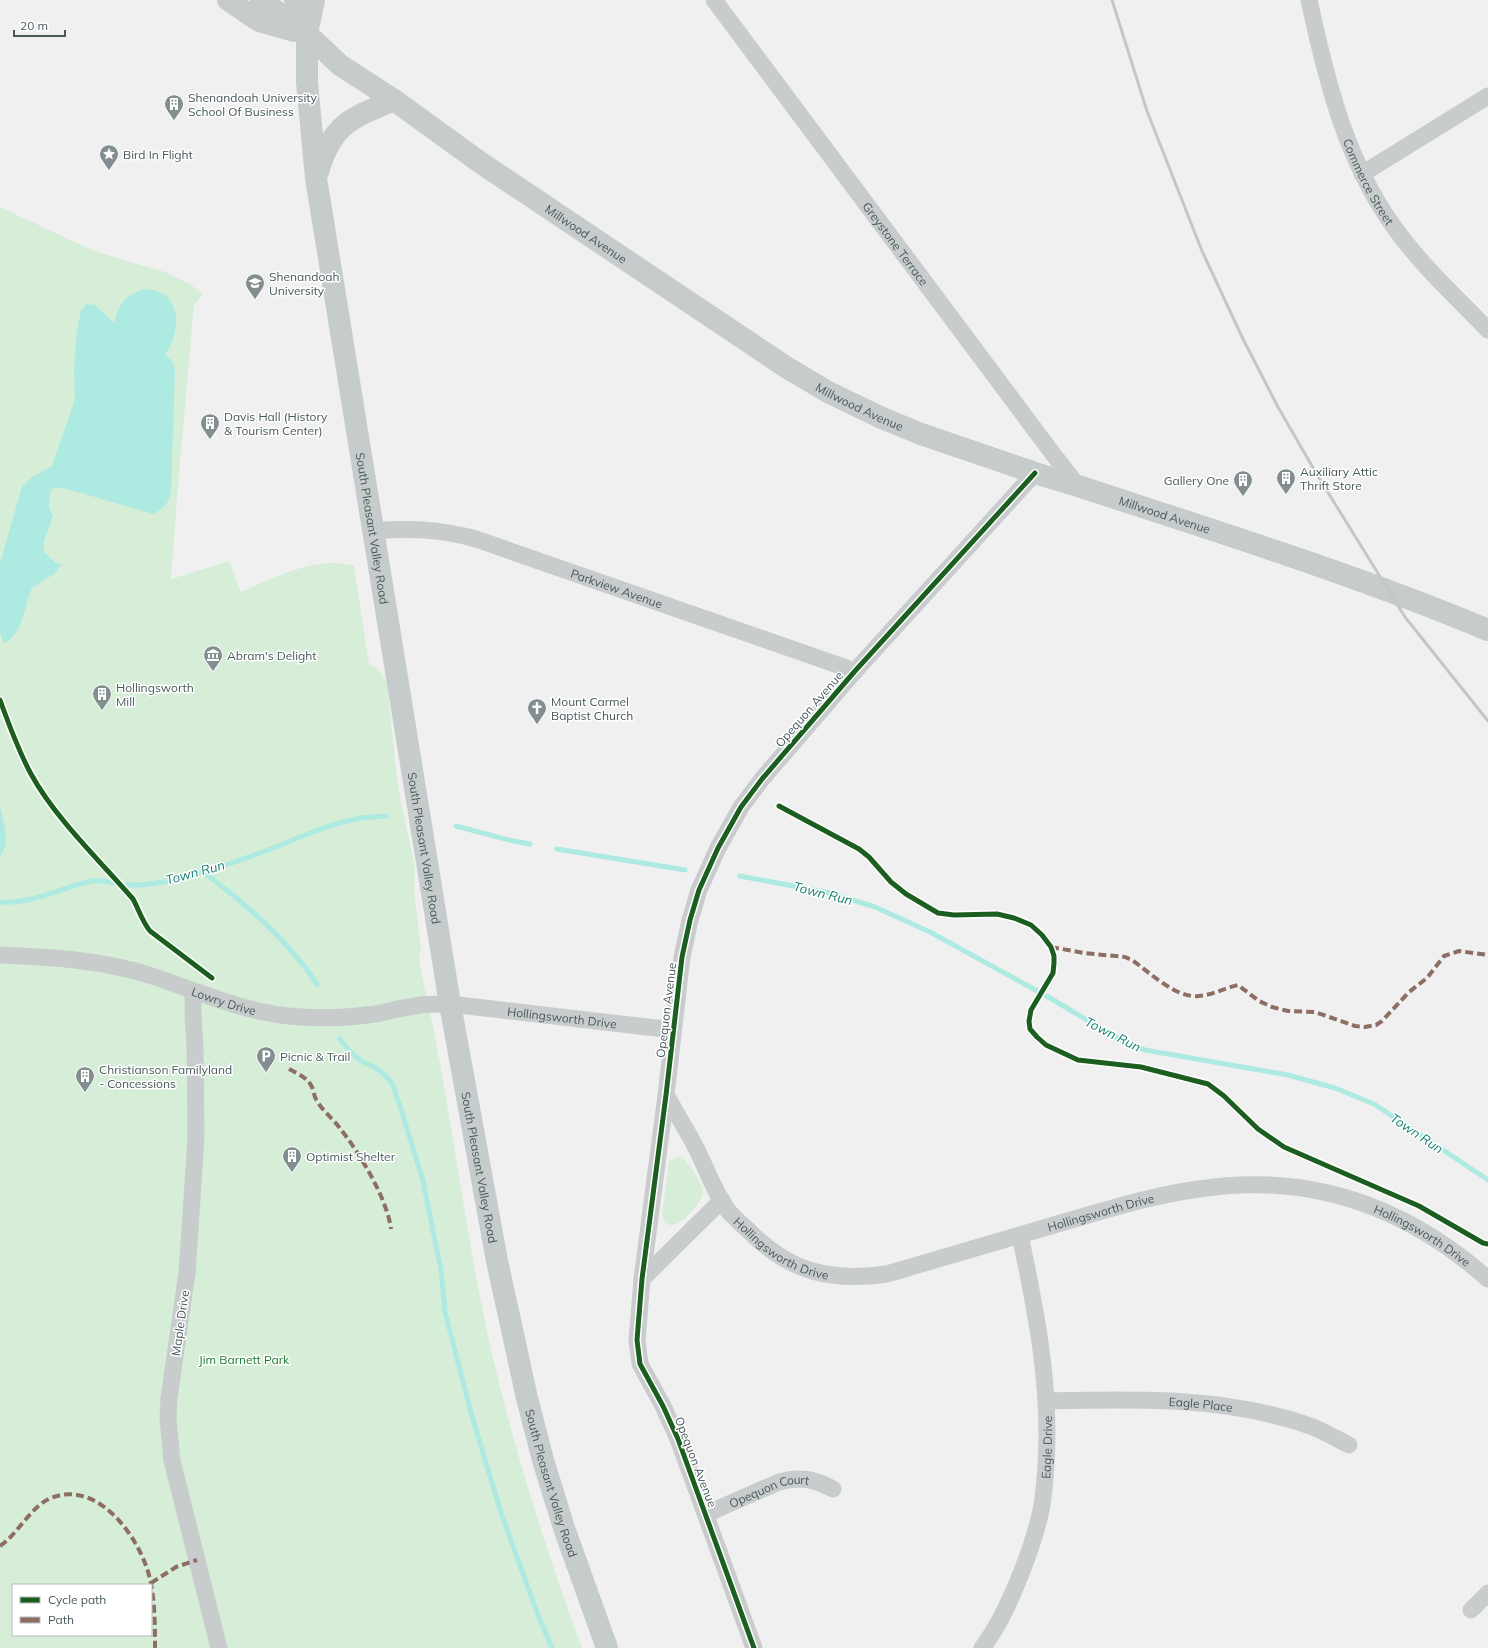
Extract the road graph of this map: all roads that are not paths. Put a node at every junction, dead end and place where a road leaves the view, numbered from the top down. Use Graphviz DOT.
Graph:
graph roads {
  1 [pos="228,0"];
  2 [pos="261,0"];
  3 [pos="295,0"];
  4 [pos="314,0"];
  5 [pos="714,0"];
  6 [pos="1309,0"];
  7 [pos="307,34"];
  8 [pos="1488,96"];
  9 [pos="394,100"];
  10 [pos="1362,174"];
  11 [pos="316,178"];
  12 [pos="1488,330"];
  13 [pos="1035,474"];
  14 [pos="1078,486"];
  15 [pos="374,531"];
  16 [pos="1488,630"];
  17 [pos="855,671"];
  18 [pos="0,955"];
  19 [pos="193,992"];
  20 [pos="450,1004"];
  21 [pos="673,1030"];
  22 [pos="666,1095"];
  23 [pos="722,1200"];
  24 [pos="1020,1235"];
  25 [pos="642,1279"];
  26 [pos="1488,1279"];
  27 [pos="1047,1401"];
  28 [pos="1349,1445"];
  29 [pos="833,1489"];
  30 [pos="706,1514"];
  31 [pos="1488,1593"];
  32 [pos="1471,1610"];
  33 [pos="219,1648"];
  34 [pos="607,1648"];
  35 [pos="754,1648"];
  36 [pos="982,1648"];
  1 -- 7 [label="main road, Millwood Avenue"];
  2 -- 7 [label="main road, Millwood Avenue"];
  3 -- 7 [label="main road, South Pleasant Valley Road"];
  4 -- 7 [label="main road, South Pleasant Valley Road"];
  5 -- 14 [label="street, Greystone Terrace"];
  6 -- 10 [label="street, Commerce Street"];
  7 -- 9 [label="main road, Millwood Avenue"];
  7 -- 11 [label="main road, South Pleasant Valley Road"];
  8 -- 10 [label="street"];
  9 -- 11 [label="main road"];
  9 -- 13 [label="main road, Millwood Avenue"];
  10 -- 12 [label="street, Commerce Street"];
  11 -- 15 [label="main road, South Pleasant Valley Road"];
  13 -- 14 [label="main road, Millwood Avenue"];
  13 -- 17 [label="street, Opequon Avenue"];
  14 -- 16 [label="main road, Millwood Avenue"];
  15 -- 17 [label="street, Parkview Avenue"];
  15 -- 20 [label="main road, South Pleasant Valley Road"];
  17 -- 21 [label="street, Opequon Avenue"];
  18 -- 19 [label="street, Lowry Drive"];
  19 -- 20 [label="street, Lowry Drive"];
  19 -- 33 [label="street, Maple Drive"];
  20 -- 21 [label="street, Hollingsworth Drive"];
  20 -- 34 [label="main road, South Pleasant Valley Road"];
  21 -- 22 [label="street, Opequon Avenue"];
  22 -- 23 [label="street, Hollingsworth Drive"];
  22 -- 25 [label="street, Opequon Avenue"];
  23 -- 24 [label="street, Hollingsworth Drive"];
  23 -- 25 [label="street"];
  24 -- 26 [label="street, Hollingsworth Drive"];
  24 -- 27 [label="street, Eagle Drive"];
  25 -- 30 [label="street, Opequon Avenue"];
  27 -- 28 [label="street, Eagle Place"];
  27 -- 36 [label="street, Eagle Drive"];
  29 -- 30 [label="street, Opequon Court"];
  30 -- 35 [label="street, Opequon Avenue"];
  31 -- 32 [label="street"];
}
